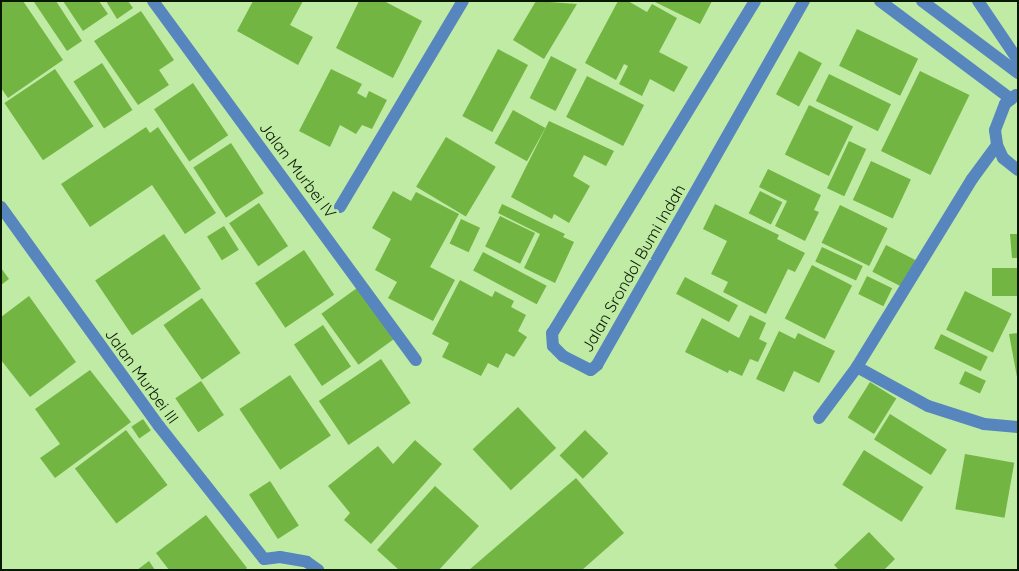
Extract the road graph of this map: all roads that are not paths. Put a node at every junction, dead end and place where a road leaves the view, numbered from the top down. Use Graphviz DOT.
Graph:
graph roads {
  1 [pos="153,1"];
  2 [pos="463,1"];
  3 [pos="755,1"];
  4 [pos="804,1"];
  5 [pos="880,1"];
  6 [pos="922,1"];
  7 [pos="978,1"];
  8 [pos="1018,60"];
  9 [pos="1018,73"];
  10 [pos="1014,96"];
  11 [pos="996,145"];
  12 [pos="1018,170"];
  13 [pos="1,207"];
  14 [pos="340,208"];
  15 [pos="416,360"];
  16 [pos="858,367"];
  17 [pos="819,418"];
  18 [pos="1018,427"];
  19 [pos="264,559"];
  20 [pos="257,570"];
  21 [pos="318,570"];
  1 -- 15 [label="street, Jalan Murbei IV"];
  2 -- 14 [label="street"];
  3 -- 4 [label="street, Jalan Srondol Bumi Indah"];
  5 -- 10 [label="street"];
  6 -- 9 [label="street"];
  7 -- 8 [label="street"];
  10 -- 11 [label="street"];
  11 -- 12 [label="street"];
  11 -- 16 [label="street"];
  13 -- 19 [label="street, Jalan Murbei III"];
  16 -- 17 [label="street"];
  16 -- 18 [label="street"];
  19 -- 20 [label="street"];
  19 -- 21 [label="street"];
}
